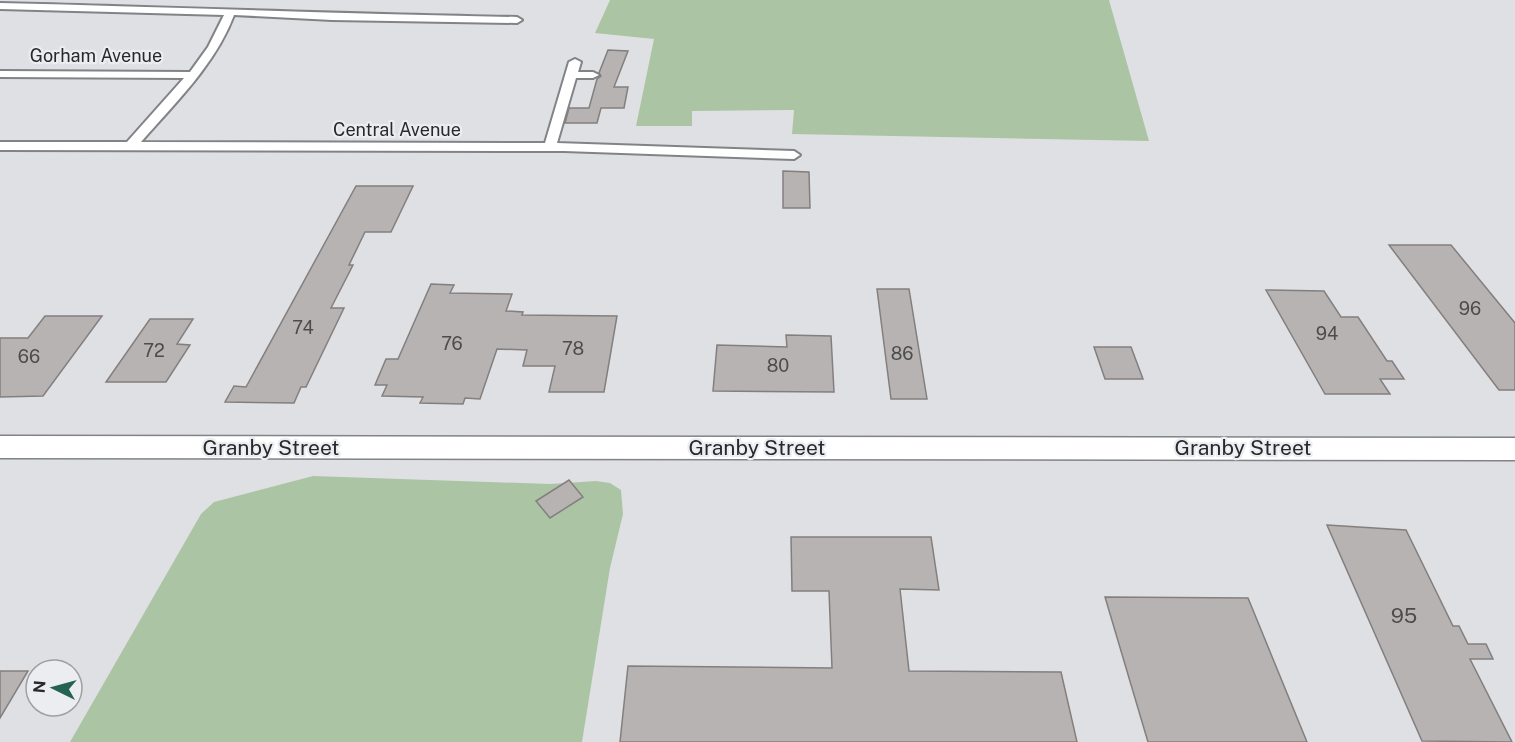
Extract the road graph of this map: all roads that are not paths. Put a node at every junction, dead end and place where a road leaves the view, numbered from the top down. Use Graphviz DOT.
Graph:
graph roads {
  1 [pos="0,6"];
  2 [pos="230,12"];
  3 [pos="517,20"];
  4 [pos="576,62"];
  5 [pos="0,74"];
  6 [pos="191,75"];
  7 [pos="572,75"];
  8 [pos="593,75"];
  9 [pos="0,146"];
  10 [pos="130,147"];
  11 [pos="550,147"];
  12 [pos="794,155"];
  13 [pos="0,447"];
  14 [pos="1515,448"];
  1 -- 2 [label="street"];
  2 -- 3 [label="street"];
  2 -- 6 [label="street"];
  4 -- 7 [label="street"];
  5 -- 6 [label="street, Gorham Avenue"];
  6 -- 10 [label="street"];
  7 -- 8 [label="street"];
  7 -- 11 [label="street"];
  9 -- 10 [label="street, Central Avenue"];
  10 -- 11 [label="street, Central Avenue"];
  11 -- 12 [label="street, Central Avenue"];
  13 -- 14 [label="main road, Granby Street"];
}
